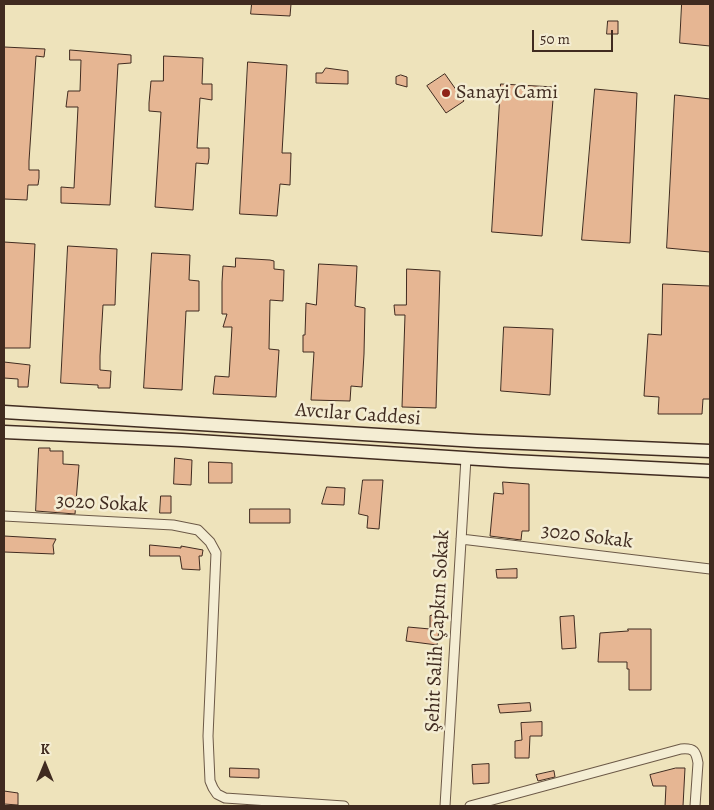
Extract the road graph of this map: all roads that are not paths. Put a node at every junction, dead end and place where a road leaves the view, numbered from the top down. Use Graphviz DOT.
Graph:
graph roads {
  1 [pos="4,412"];
  2 [pos="4,432"];
  3 [pos="710,452"];
  4 [pos="466,458"];
  5 [pos="710,471"];
  6 [pos="4,516"];
  7 [pos="460,539"];
  8 [pos="710,569"];
  9 [pos="344,806"];
  10 [pos="445,806"];
  11 [pos="470,806"];
  12 [pos="695,806"];
  1 -- 3 [label="main road, Avcılar Caddesi"];
  2 -- 4 [label="main road, Avcılar Caddesi"];
  4 -- 5 [label="main road, Avcılar Caddesi"];
  4 -- 7 [label="street, Şehit Salih Çapkın Sokak"];
  6 -- 9 [label="street, 3020 Sokak"];
  7 -- 8 [label="street, 3020 Sokak"];
  7 -- 10 [label="street, Şehit Salih Çapkın Sokak"];
  11 -- 12 [label="street"];
}
